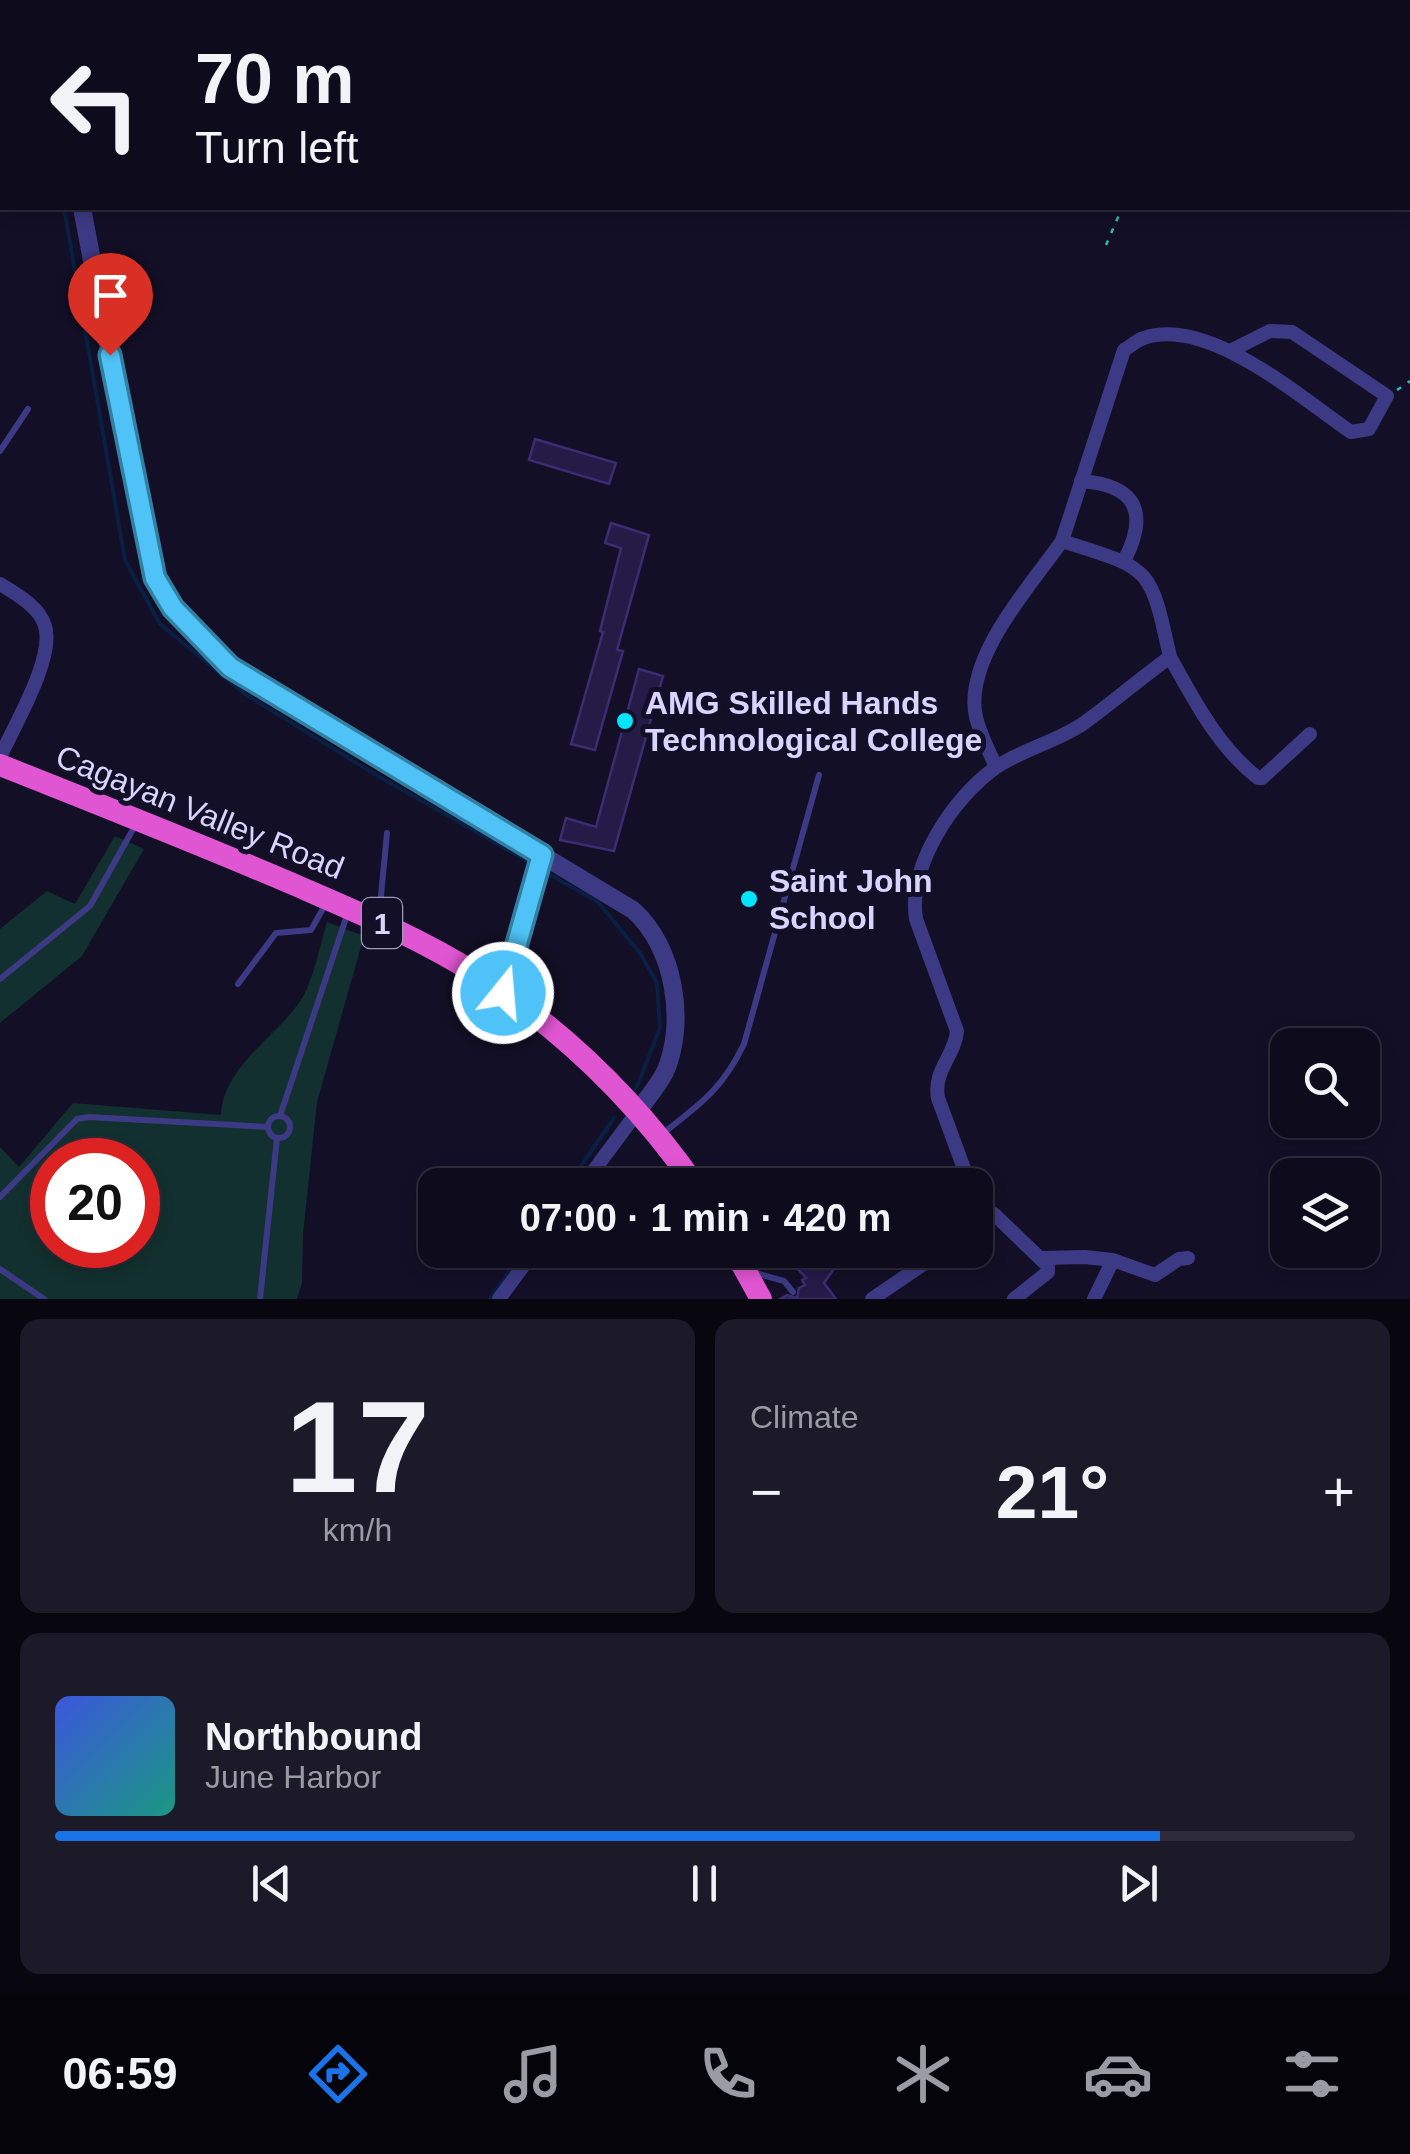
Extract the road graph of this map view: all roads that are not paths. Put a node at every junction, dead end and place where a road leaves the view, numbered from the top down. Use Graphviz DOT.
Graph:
graph roads {
  1 [pos="82,210"];
  2 [pos="1230,351"];
  3 [pos="28,409"];
  4 [pos="0,451"];
  5 [pos="1081,481"];
  6 [pos="1062,540"];
  7 [pos="1124,561"];
  8 [pos="0,584"];
  9 [pos="1170,657"];
  10 [pos="1310,734"];
  11 [pos="0,757"];
  12 [pos="0,765"];
  13 [pos="996,768"];
  14 [pos="819,774"];
  15 [pos="139,819"];
  16 [pos="388,833"];
  17 [pos="542,855"];
  18 [pos="338,904"];
  19 [pos="378,922"];
  20 [pos="0,980"];
  21 [pos="238,984"];
  22 [pos="503,993"];
  23 [pos="638,1111"];
  24 [pos="280,1116"];
  25 [pos="268,1127"];
  26 [pos="660,1136"];
  27 [pos="277,1138"];
  28 [pos="596,1168"];
  29 [pos="683,1168"];
  30 [pos="964,1168"];
  31 [pos="0,1183"];
  32 [pos="8,1190"];
  33 [pos="0,1198"];
  34 [pos="993,1216"];
  35 [pos="1042,1258"];
  36 [pos="1188,1258"];
  37 [pos="1113,1260"];
  38 [pos="522,1268"];
  39 [pos="745,1268"];
  40 [pos="756,1268"];
  41 [pos="918,1268"];
  42 [pos="0,1269"];
  43 [pos="793,1292"];
  44 [pos="44,1299"];
  45 [pos="260,1299"];
  46 [pos="499,1299"];
  47 [pos="762,1299"];
  48 [pos="872,1299"];
  49 [pos="1014,1299"];
  50 [pos="1094,1299"];
  1 -- 17 [label="street"];
  2 -- 2 [label="street"];
  2 -- 5 [label="street"];
  3 -- 4 [label="lane"];
  5 -- 6 [label="street"];
  5 -- 7 [label="street"];
  6 -- 7 [label="street"];
  6 -- 13 [label="street"];
  7 -- 9 [label="street"];
  8 -- 11 [label="street"];
  9 -- 10 [label="street"];
  9 -- 13 [label="street"];
  12 -- 15 [label="highway, Cagayan Valley Road / 1"];
  13 -- 30 [label="street"];
  14 -- 26 [label="lane"];
  15 -- 18 [label="highway, Cagayan Valley Road / 1"];
  15 -- 20 [label="lane"];
  16 -- 19 [label="lane"];
  17 -- 22 [label="lane"];
  17 -- 23 [label="street"];
  18 -- 19 [label="highway, Cagayan Valley Road / 1"];
  18 -- 21 [label="lane"];
  18 -- 24 [label="lane"];
  19 -- 22 [label="highway, Cagayan Valley Road / 1"];
  22 -- 23 [label="highway, Cagayan Valley Road / 1"];
  23 -- 26 [label="highway, Cagayan Valley Road / 1"];
  23 -- 28 [label="street"];
  24 -- 25 [label="lane"];
  24 -- 27 [label="lane"];
  25 -- 27 [label="lane"];
  25 -- 32 [label="lane"];
  26 -- 29 [label="highway, Cagayan Valley Road / 1"];
  27 -- 45 [label="lane"];
  31 -- 32 [label="lane"];
  32 -- 33 [label="lane"];
  34 -- 35 [label="street"];
  35 -- 37 [label="street"];
  35 -- 49 [label="street"];
  36 -- 37 [label="street"];
  37 -- 50 [label="street"];
  38 -- 46 [label="street"];
  39 -- 47 [label="highway"];
  40 -- 43 [label="lane"];
  41 -- 48 [label="street"];
  42 -- 44 [label="lane"];
}
